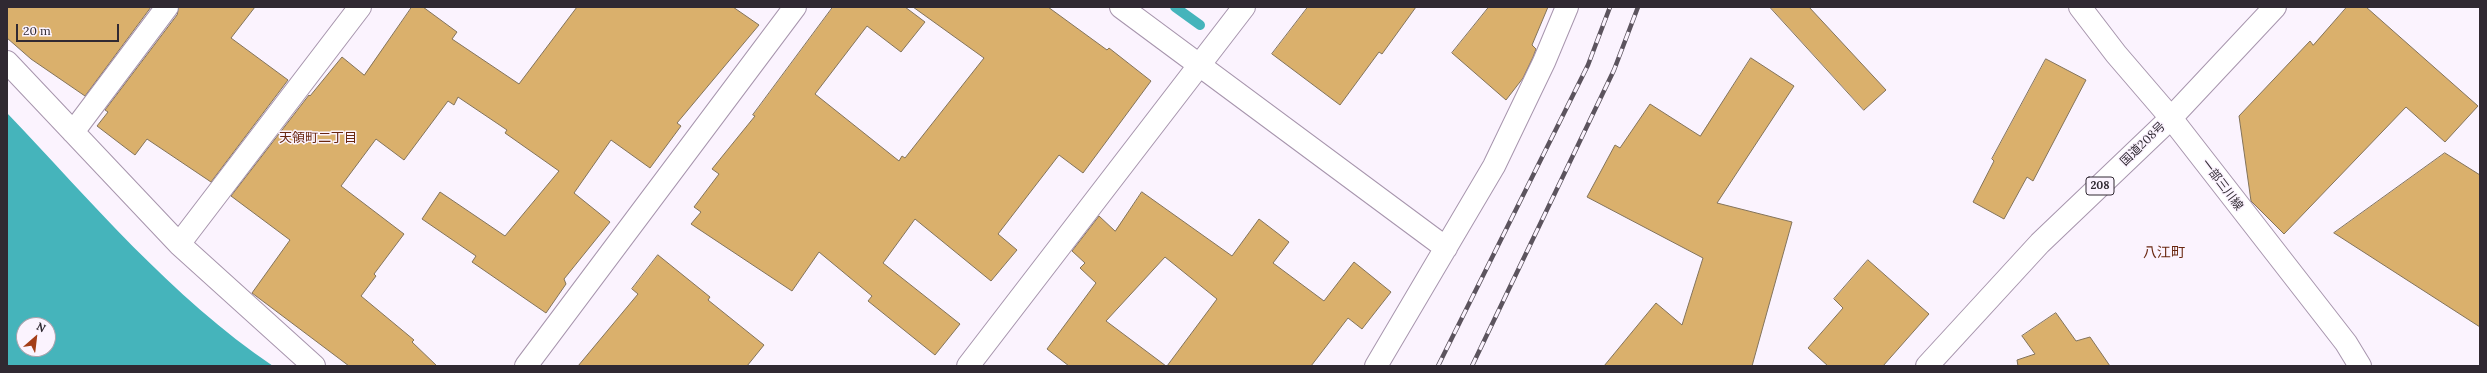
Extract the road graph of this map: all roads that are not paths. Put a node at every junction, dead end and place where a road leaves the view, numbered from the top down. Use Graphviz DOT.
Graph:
graph roads {
  1 [pos="167,7"];
  2 [pos="360,7"];
  3 [pos="795,7"];
  4 [pos="1121,7"];
  5 [pos="1244,7"];
  6 [pos="1567,7"];
  7 [pos="2080,7"];
  8 [pos="2275,7"];
  9 [pos="7,62"];
  10 [pos="1198,66"];
  11 [pos="2170,118"];
  12 [pos="73,132"];
  13 [pos="179,244"];
  14 [pos="1446,248"];
  15 [pos="314,366"];
  16 [pos="526,366"];
  17 [pos="968,366"];
  18 [pos="1376,366"];
  19 [pos="1926,366"];
  20 [pos="2360,366"];
  1 -- 12 [label="main road"];
  2 -- 13 [label="main road"];
  3 -- 16 [label="main road"];
  4 -- 10 [label="main road"];
  5 -- 10 [label="main road"];
  6 -- 14 [label="main road"];
  7 -- 11 [label="main road, 一部三川線"];
  8 -- 11 [label="main road, 国道208号 / 208"];
  9 -- 12 [label="main road"];
  10 -- 14 [label="main road"];
  10 -- 17 [label="main road"];
  11 -- 19 [label="main road, 国道208号 / 208"];
  11 -- 20 [label="main road, 一部三川線"];
  12 -- 13 [label="main road"];
  13 -- 15 [label="main road"];
  14 -- 18 [label="main road"];
}
